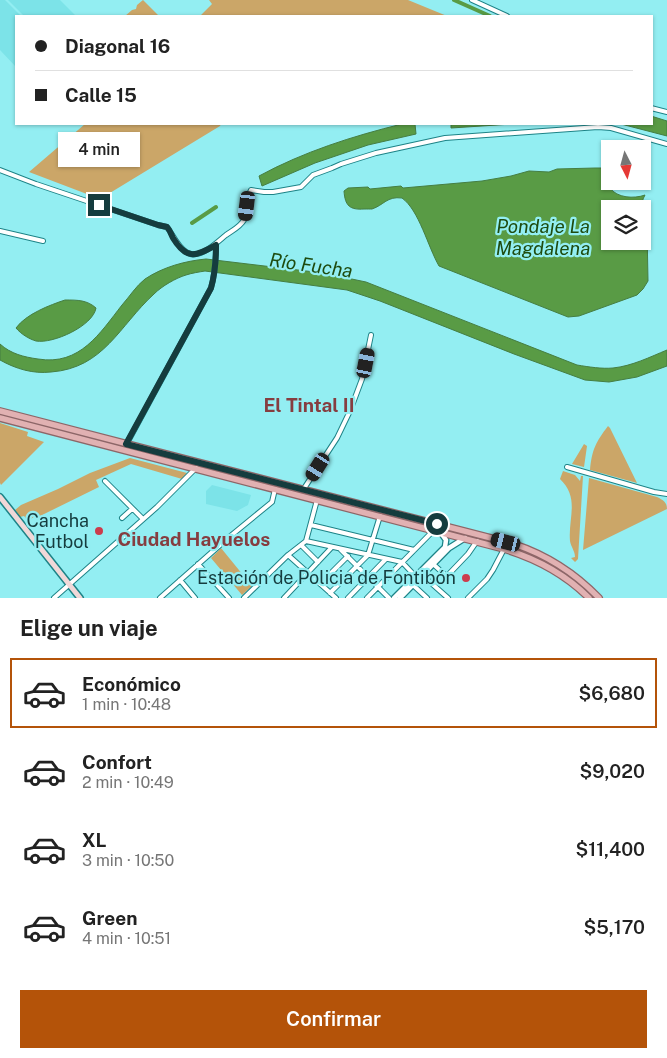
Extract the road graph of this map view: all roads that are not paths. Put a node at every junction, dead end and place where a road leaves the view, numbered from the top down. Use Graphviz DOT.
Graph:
graph roads {
  1 [pos="472,0"];
  2 [pos="505,15"];
  3 [pos="653,108"];
  4 [pos="667,112"];
  5 [pos="667,144"];
  6 [pos="0,170"];
  7 [pos="0,231"];
  8 [pos="42,241"];
  9 [pos="216,245"];
  10 [pos="371,335"];
  11 [pos="0,412"];
  12 [pos="0,418"];
  13 [pos="126,444"];
  14 [pos="567,467"];
  15 [pos="196,468"];
  16 [pos="105,482"];
  17 [pos="275,489"];
  18 [pos="303,490"];
  19 [pos="667,494"];
  20 [pos="0,498"];
  21 [pos="317,500"];
  22 [pos="132,509"];
  23 [pos="380,516"];
  24 [pos="122,518"];
  25 [pos="143,519"];
  26 [pos="311,525"];
  27 [pos="437,531"];
  28 [pos="465,538"];
  29 [pos="372,540"];
  30 [pos="306,541"];
  31 [pos="477,541"];
  32 [pos="301,545"];
  33 [pos="332,547"];
  34 [pos="340,549"];
  35 [pos="504,549"];
  36 [pos="414,550"];
  37 [pos="288,555"];
  38 [pos="368,555"];
  39 [pos="348,556"];
  40 [pos="386,559"];
  41 [pos="318,562"];
  42 [pos="402,562"];
  43 [pos="198,564"];
  44 [pos="433,564"];
  45 [pos="357,566"];
  46 [pos="308,573"];
  47 [pos="447,576"];
  48 [pos="368,577"];
  49 [pos="419,577"];
  50 [pos="180,580"];
  51 [pos="453,582"];
  52 [pos="69,584"];
  53 [pos="320,584"];
  54 [pos="413,585"];
  55 [pos="378,587"];
  56 [pos="330,593"];
  57 [pos="402,597"];
  58 [pos="471,597"];
  59 [pos="54,598"];
  60 [pos="80,598"];
  61 [pos="160,598"];
  62 [pos="195,598"];
  63 [pos="229,598"];
  64 [pos="244,598"];
  65 [pos="284,598"];
  66 [pos="336,598"];
  67 [pos="348,598"];
  68 [pos="367,598"];
  69 [pos="389,598"];
  70 [pos="394,598"];
  71 [pos="427,598"];
  72 [pos="448,598"];
  73 [pos="589,598"];
  74 [pos="599,598"];
  1 -- 2 [label="street"];
  3 -- 4 [label="street"];
  5 -- 9 [label="street"];
  6 -- 9 [label="street"];
  7 -- 8 [label="street"];
  9 -- 13 [label="street"];
  10 -- 18 [label="street"];
  11 -- 13 [label="main road"];
  12 -- 15 [label="main road"];
  13 -- 18 [label="main road"];
  14 -- 19 [label="street"];
  15 -- 17 [label="main road"];
  15 -- 25 [label="street"];
  16 -- 22 [label="street"];
  17 -- 21 [label="main road"];
  17 -- 43 [label="street"];
  18 -- 74 [label="main road"];
  20 -- 52 [label="main road"];
  21 -- 23 [label="main road"];
  21 -- 26 [label="street"];
  22 -- 24 [label="street"];
  22 -- 25 [label="street"];
  23 -- 27 [label="main road"];
  23 -- 29 [label="street"];
  25 -- 52 [label="street"];
  26 -- 29 [label="street"];
  26 -- 30 [label="street"];
  27 -- 28 [label="main road"];
  27 -- 36 [label="street"];
  27 -- 49 [label="street"];
  28 -- 31 [label="main road"];
  28 -- 44 [label="street"];
  29 -- 36 [label="street"];
  29 -- 38 [label="street"];
  30 -- 32 [label="street"];
  30 -- 33 [label="street"];
  31 -- 35 [label="main road"];
  31 -- 47 [label="street"];
  32 -- 37 [label="street"];
  32 -- 41 [label="street"];
  33 -- 34 [label="street"];
  33 -- 41 [label="street"];
  34 -- 38 [label="street"];
  34 -- 39 [label="street"];
  35 -- 58 [label="street"];
  35 -- 73 [label="main road"];
  36 -- 42 [label="street"];
  37 -- 46 [label="street"];
  37 -- 64 [label="street"];
  38 -- 40 [label="street"];
  38 -- 45 [label="street"];
  39 -- 45 [label="street"];
  39 -- 53 [label="street"];
  40 -- 42 [label="street"];
  40 -- 48 [label="street"];
  41 -- 46 [label="street"];
  42 -- 49 [label="street"];
  42 -- 55 [label="street"];
  43 -- 50 [label="street"];
  43 -- 63 [label="street"];
  44 -- 47 [label="street"];
  44 -- 49 [label="street"];
  45 -- 48 [label="street"];
  45 -- 56 [label="street"];
  46 -- 53 [label="street"];
  46 -- 65 [label="street"];
  47 -- 51 [label="street"];
  48 -- 55 [label="street"];
  48 -- 67 [label="street"];
  49 -- 54 [label="street"];
  49 -- 70 [label="street"];
  49 -- 72 [label="street"];
  50 -- 61 [label="street"];
  50 -- 62 [label="street"];
  52 -- 59 [label="street"];
  52 -- 60 [label="main road"];
  53 -- 56 [label="street"];
  54 -- 57 [label="street"];
  54 -- 71 [label="street"];
  55 -- 68 [label="street"];
  55 -- 69 [label="street"];
  56 -- 66 [label="street"];
}
